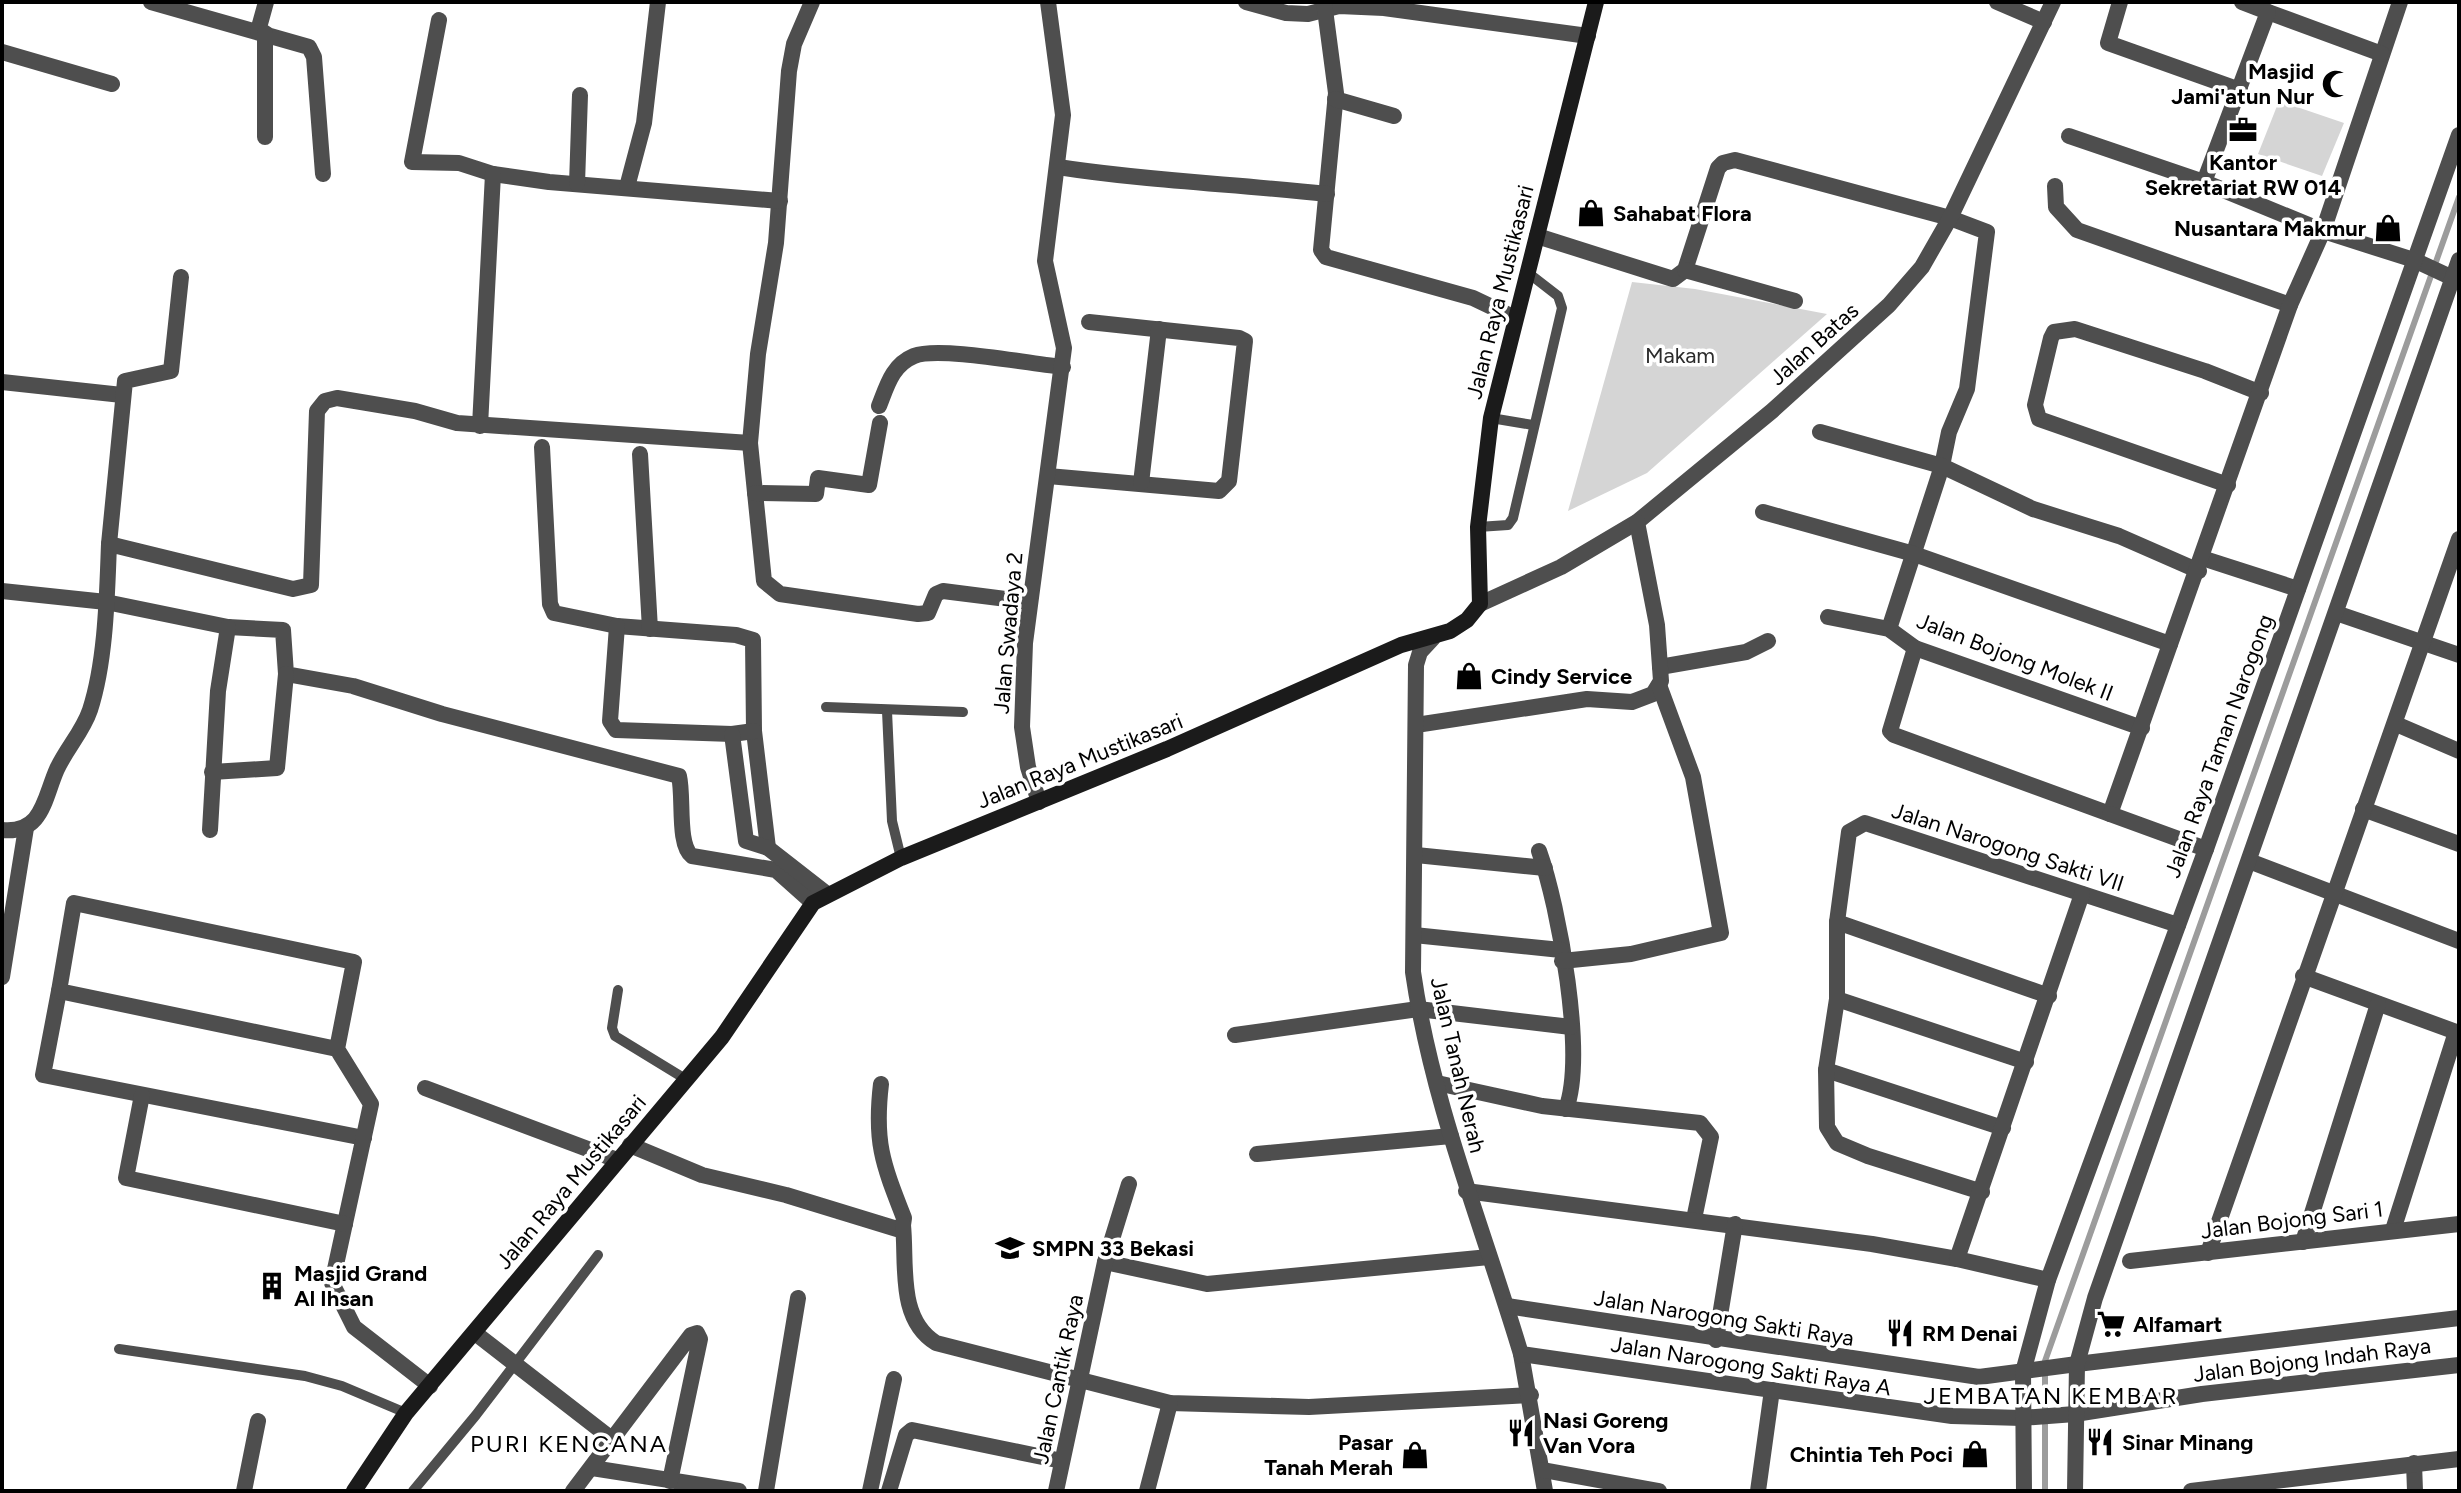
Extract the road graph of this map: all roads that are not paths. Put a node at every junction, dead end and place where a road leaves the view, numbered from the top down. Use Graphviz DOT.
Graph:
graph roads {
  1 [pos="151,2"];
  2 [pos="266,2"];
  3 [pos="658,2"];
  4 [pos="812,2"];
  5 [pos="1048,2"];
  6 [pos="1246,2"];
  7 [pos="1596,2"];
  8 [pos="1997,2"];
  9 [pos="2053,2"];
  10 [pos="2120,2"];
  11 [pos="2242,2"];
  12 [pos="2400,2"];
  13 [pos="1324,6"];
  14 [pos="1454,9"];
  15 [pos="2268,12"];
  16 [pos="439,20"];
  17 [pos="2044,22"];
  18 [pos="261,32"];
  19 [pos="1588,36"];
  20 [pos="2,52"];
  21 [pos="2382,54"];
  22 [pos="112,84"];
  23 [pos="2240,90"];
  24 [pos="580,95"];
  25 [pos="1335,99"];
  26 [pos="1394,116"];
  27 [pos="2459,135"];
  28 [pos="2069,136"];
  29 [pos="265,137"];
  30 [pos="1058,167"];
  31 [pos="323,174"];
  32 [pos="493,174"];
  33 [pos="2204,182"];
  34 [pos="577,184"];
  35 [pos="2055,186"];
  36 [pos="627,187"];
  37 [pos="1327,194"];
  38 [pos="780,201"];
  39 [pos="1950,218"];
  40 [pos="2323,231"];
  41 [pos="1537,236"];
  42 [pos="2459,260"];
  43 [pos="2419,262"];
  44 [pos="1685,270"];
  45 [pos="1527,272"];
  46 [pos="181,277"];
  47 [pos="2452,278"];
  48 [pos="1795,301"];
  49 [pos="2290,305"];
  50 [pos="1515,318"];
  51 [pos="1089,322"];
  52 [pos="1159,329"];
  53 [pos="1063,367"];
  54 [pos="2,382"];
  55 [pos="2261,393"];
  56 [pos="122,395"];
  57 [pos="1491,418"];
  58 [pos="1533,425"];
  59 [pos="480,426"];
  60 [pos="1820,432"];
  61 [pos="750,443"];
  62 [pos="542,447"];
  63 [pos="640,454"];
  64 [pos="1942,466"];
  65 [pos="1049,471"];
  66 [pos="1141,483"];
  67 [pos="2228,485"];
  68 [pos="755,493"];
  69 [pos="1763,512"];
  70 [pos="1637,522"];
  71 [pos="1478,527"];
  72 [pos="2459,539"];
  73 [pos="109,544"];
  74 [pos="1914,554"];
  75 [pos="2201,564"];
  76 [pos="2454,566"];
  77 [pos="2298,589"];
  78 [pos="2,591"];
  79 [pos="106,602"];
  80 [pos="1030,602"];
  81 [pos="1480,604"];
  82 [pos="2336,613"];
  83 [pos="1828,617"];
  84 [pos="617,626"];
  85 [pos="228,627"];
  86 [pos="650,629"];
  87 [pos="1889,629"];
  88 [pos="1433,638"];
  89 [pos="1768,641"];
  90 [pos="2170,644"];
  91 [pos="2423,644"];
  92 [pos="1915,648"];
  93 [pos="2459,655"];
  94 [pos="1660,667"];
  95 [pos="286,674"];
  96 [pos="1659,685"];
  97 [pos="826,707"];
  98 [pos="887,711"];
  99 [pos="963,712"];
  100 [pos="2396,724"];
  101 [pos="1416,725"];
  102 [pos="2142,728"];
  103 [pos="754,731"];
  104 [pos="732,734"];
  105 [pos="2459,751"];
  106 [pos="212,772"];
  107 [pos="1039,802"];
  108 [pos="2363,809"];
  109 [pos="2110,814"];
  110 [pos="26,828"];
  111 [pos="2,830"];
  112 [pos="210,830"];
  113 [pos="2459,844"];
  114 [pos="768,848"];
  115 [pos="2206,849"];
  116 [pos="1539,851"];
  117 [pos="1416,855"];
  118 [pos="901,858"];
  119 [pos="2249,861"];
  120 [pos="1545,868"];
  121 [pos="2082,894"];
  122 [pos="2335,896"];
  123 [pos="820,898"];
  124 [pos="1837,922"];
  125 [pos="2178,925"];
  126 [pos="1414,935"];
  127 [pos="2459,941"];
  128 [pos="1562,956"];
  129 [pos="2303,976"];
  130 [pos="2,977"];
  131 [pos="618,990"];
  132 [pos="59,991"];
  133 [pos="2049,996"];
  134 [pos="1837,999"];
  135 [pos="2378,1004"];
  136 [pos="1418,1009"];
  137 [pos="1571,1027"];
  138 [pos="2458,1033"];
  139 [pos="1235,1035"];
  140 [pos="337,1049"];
  141 [pos="2026,1062"];
  142 [pos="1826,1070"];
  143 [pos="687,1080"];
  144 [pos="1437,1083"];
  145 [pos="881,1084"];
  146 [pos="425,1088"];
  147 [pos="142,1095"];
  148 [pos="1566,1109"];
  149 [pos="2003,1128"];
  150 [pos="1451,1136"];
  151 [pos="364,1138"];
  152 [pos="630,1145"];
  153 [pos="1257,1154"];
  154 [pos="617,1160"];
  155 [pos="1129,1184"];
  156 [pos="1466,1191"];
  157 [pos="1982,1192"];
  158 [pos="1694,1219"];
  159 [pos="345,1224"];
  160 [pos="1735,1224"];
  161 [pos="2459,1224"];
  162 [pos="903,1225"];
  163 [pos="2393,1230"];
  164 [pos="2303,1242"];
  165 [pos="2208,1253"];
  166 [pos="598,1255"];
  167 [pos="1489,1257"];
  168 [pos="1957,1259"];
  169 [pos="2130,1261"];
  170 [pos="1105,1262"];
  171 [pos="2048,1280"];
  172 [pos="798,1298"];
  173 [pos="1507,1306"];
  174 [pos="2459,1318"];
  175 [pos="475,1333"];
  176 [pos="1716,1340"];
  177 [pos="119,1349"];
  178 [pos="1521,1354"];
  179 [pos="516,1363"];
  180 [pos="2070,1365"];
  181 [pos="2459,1365"];
  182 [pos="2030,1370"];
  183 [pos="894,1379"];
  184 [pos="1080,1379"];
  185 [pos="430,1386"];
  186 [pos="1772,1390"];
  187 [pos="1531,1395"];
  188 [pos="1170,1403"];
  189 [pos="406,1413"];
  190 [pos="2068,1414"];
  191 [pos="2029,1418"];
  192 [pos="258,1421"];
  193 [pos="613,1440"];
  194 [pos="2459,1459"];
  195 [pos="1062,1461"];
  196 [pos="2414,1463"];
  197 [pos="592,1468"];
  198 [pos="1543,1470"];
  199 [pos="670,1481"];
  200 [pos="2330,1484"];
  201 [pos="2249,1488"];
  202 [pos="244,1491"];
  203 [pos="354,1491"];
  204 [pos="413,1491"];
  205 [pos="573,1491"];
  206 [pos="739,1491"];
  207 [pos="766,1491"];
  208 [pos="870,1491"];
  209 [pos="889,1491"];
  210 [pos="1056,1491"];
  211 [pos="1147,1491"];
  212 [pos="1545,1491"];
  213 [pos="1659,1491"];
  214 [pos="1758,1491"];
  215 [pos="2024,1491"];
  216 [pos="2075,1491"];
  217 [pos="2191,1491"];
  218 [pos="2415,1491"];
  1 -- 18 [label="street"];
  2 -- 18 [label="street"];
  3 -- 36 [label="street"];
  4 -- 38 [label="street"];
  5 -- 30 [label="street, Jalan Swadaya 2"];
  6 -- 13 [label="street"];
  7 -- 19 [label="main road, Jalan Raya Mustikasari"];
  8 -- 17 [label="street"];
  9 -- 17 [label="street, Jalan Batas"];
  10 -- 23 [label="street"];
  11 -- 15 [label="street"];
  12 -- 21 [label="street"];
  13 -- 14 [label="street"];
  13 -- 25 [label="street"];
  14 -- 19 [label="street"];
  15 -- 21 [label="street"];
  15 -- 23 [label="street"];
  16 -- 32 [label="street"];
  17 -- 39 [label="street, Jalan Batas"];
  18 -- 29 [label="street"];
  18 -- 31 [label="street"];
  19 -- 41 [label="main road, Jalan Raya Mustikasari"];
  20 -- 22 [label="street"];
  21 -- 40 [label="street"];
  23 -- 33 [label="street"];
  24 -- 34 [label="street"];
  25 -- 26 [label="street"];
  25 -- 37 [label="street"];
  27 -- 43 [label="street, Jalan Raya Taman Narogong"];
  28 -- 33 [label="street"];
  30 -- 37 [label="street"];
  30 -- 53 [label="street, Jalan Swadaya 2"];
  32 -- 34 [label="street"];
  32 -- 59 [label="street"];
  33 -- 40 [label="street"];
  34 -- 36 [label="street"];
  35 -- 49 [label="street"];
  36 -- 38 [label="street"];
  37 -- 50 [label="street"];
  38 -- 61 [label="street"];
  39 -- 44 [label="street"];
  39 -- 64 [label="street"];
  39 -- 70 [label="street, Jalan Batas"];
  40 -- 43 [label="street"];
  40 -- 49 [label="street"];
  41 -- 44 [label="street"];
  41 -- 45 [label="main road, Jalan Raya Mustikasari"];
  42 -- 47 [label="street"];
  43 -- 47 [label="street"];
  43 -- 77 [label="street, Jalan Raya Taman Narogong"];
  44 -- 48 [label="street"];
  45 -- 50 [label="main road, Jalan Raya Mustikasari"];
  45 -- 58 [label="lane"];
  46 -- 56 [label="street"];
  47 -- 82 [label="street"];
  49 -- 55 [label="street"];
  50 -- 57 [label="main road, Jalan Raya Mustikasari"];
  51 -- 52 [label="street"];
  52 -- 66 [label="street"];
  52 -- 66 [label="street"];
  53 -- 65 [label="street, Jalan Swadaya 2"];
  53 -- 68 [label="street"];
  54 -- 56 [label="street"];
  55 -- 67 [label="street"];
  55 -- 67 [label="street"];
  56 -- 73 [label="street"];
  57 -- 58 [label="lane"];
  57 -- 71 [label="main road, Jalan Raya Mustikasari"];
  58 -- 71 [label="lane"];
  59 -- 61 [label="street"];
  59 -- 73 [label="street"];
  60 -- 64 [label="street"];
  61 -- 68 [label="street"];
  62 -- 84 [label="street"];
  63 -- 86 [label="street"];
  64 -- 74 [label="street"];
  64 -- 75 [label="street"];
  65 -- 66 [label="street"];
  65 -- 80 [label="street, Jalan Swadaya 2"];
  67 -- 75 [label="street"];
  68 -- 80 [label="street"];
  69 -- 74 [label="street"];
  70 -- 81 [label="street, Jalan Batas"];
  70 -- 94 [label="street"];
  71 -- 81 [label="main road, Jalan Raya Mustikasari"];
  72 -- 76 [label="street"];
  73 -- 79 [label="street"];
  74 -- 87 [label="street"];
  74 -- 90 [label="street"];
  75 -- 77 [label="street"];
  75 -- 90 [label="street"];
  76 -- 91 [label="street"];
  77 -- 115 [label="street, Jalan Raya Taman Narogong"];
  78 -- 79 [label="street"];
  79 -- 85 [label="street"];
  79 -- 110 [label="street"];
  80 -- 107 [label="street, Jalan Swadaya 2"];
  81 -- 88 [label="main road, Jalan Raya Mustikasari"];
  82 -- 91 [label="street"];
  82 -- 119 [label="street"];
  83 -- 87 [label="street, Jalan Bojong Molek II"];
  84 -- 86 [label="street"];
  84 -- 104 [label="street"];
  85 -- 95 [label="street"];
  85 -- 106 [label="street"];
  86 -- 103 [label="street"];
  87 -- 92 [label="street, Jalan Bojong Molek II"];
  88 -- 101 [label="street, Jalan Tanah Nerah"];
  88 -- 107 [label="main road, Jalan Raya Mustikasari"];
  89 -- 94 [label="street"];
  90 -- 102 [label="street"];
  91 -- 93 [label="street"];
  91 -- 100 [label="street"];
  92 -- 102 [label="street, Jalan Bojong Molek II"];
  92 -- 109 [label="street"];
  94 -- 96 [label="street"];
  95 -- 106 [label="street"];
  95 -- 123 [label="street"];
  96 -- 101 [label="street"];
  96 -- 128 [label="street"];
  97 -- 98 [label="lane"];
  98 -- 99 [label="lane"];
  98 -- 118 [label="lane"];
  100 -- 105 [label="street"];
  100 -- 108 [label="street"];
  101 -- 117 [label="street, Jalan Tanah Nerah"];
  102 -- 109 [label="street"];
  103 -- 104 [label="street"];
  103 -- 114 [label="street"];
  104 -- 114 [label="street"];
  106 -- 112 [label="street"];
  107 -- 118 [label="main road, Jalan Raya Mustikasari"];
  108 -- 113 [label="street"];
  108 -- 122 [label="street"];
  109 -- 115 [label="street"];
  110 -- 111 [label="street"];
  110 -- 130 [label="street"];
  114 -- 123 [label="street"];
  115 -- 125 [label="street, Jalan Raya Taman Narogong"];
  116 -- 120 [label="street"];
  117 -- 120 [label="street"];
  117 -- 126 [label="street, Jalan Tanah Nerah"];
  118 -- 123 [label="main road, Jalan Raya Mustikasari"];
  119 -- 122 [label="street"];
  119 -- 180 [label="street"];
  120 -- 128 [label="street"];
  121 -- 124 [label="street, Jalan Narogong Sakti VII"];
  121 -- 125 [label="street, Jalan Narogong Sakti VII"];
  121 -- 133 [label="street"];
  122 -- 127 [label="street"];
  122 -- 129 [label="street"];
  123 -- 143 [label="main road, Jalan Raya Mustikasari"];
  124 -- 133 [label="street"];
  124 -- 134 [label="street, Jalan Narogong Sakti VII"];
  125 -- 171 [label="street, Jalan Raya Taman Narogong"];
  126 -- 128 [label="street"];
  126 -- 136 [label="street, Jalan Tanah Nerah"];
  128 -- 137 [label="street"];
  129 -- 135 [label="street"];
  129 -- 165 [label="street"];
  131 -- 143 [label="lane"];
  132 -- 140 [label="street"];
  132 -- 140 [label="street"];
  132 -- 147 [label="street"];
  133 -- 141 [label="street"];
  134 -- 141 [label="street"];
  134 -- 142 [label="street, Jalan Narogong Sakti VII"];
  135 -- 138 [label="street"];
  135 -- 164 [label="street"];
  136 -- 137 [label="street"];
  136 -- 139 [label="street"];
  136 -- 144 [label="street, Jalan Tanah Nerah"];
  137 -- 148 [label="street"];
  138 -- 163 [label="street"];
  140 -- 151 [label="street"];
  141 -- 149 [label="street"];
  142 -- 149 [label="street"];
  142 -- 157 [label="street, Jalan Narogong Sakti VII"];
  143 -- 152 [label="main road, Jalan Raya Mustikasari"];
  144 -- 148 [label="street"];
  144 -- 150 [label="street, Jalan Tanah Nerah"];
  145 -- 162 [label="street"];
  146 -- 154 [label="street"];
  147 -- 151 [label="street"];
  147 -- 159 [label="street"];
  148 -- 158 [label="street"];
  149 -- 157 [label="street"];
  150 -- 153 [label="street"];
  150 -- 156 [label="street, Jalan Tanah Nerah"];
  151 -- 159 [label="street"];
  152 -- 154 [label="main road, Jalan Raya Mustikasari"];
  152 -- 162 [label="street"];
  154 -- 175 [label="main road, Jalan Raya Mustikasari"];
  155 -- 170 [label="street, Jalan Cantik Raya"];
  156 -- 158 [label="street"];
  156 -- 167 [label="street, Jalan Tanah Nerah"];
  157 -- 168 [label="street"];
  158 -- 160 [label="street"];
  159 -- 185 [label="street"];
  160 -- 168 [label="street"];
  160 -- 176 [label="street"];
  161 -- 163 [label="street, Jalan Bojong Sari 1"];
  162 -- 184 [label="street"];
  163 -- 164 [label="street, Jalan Bojong Sari 1"];
  164 -- 165 [label="street, Jalan Bojong Sari 1"];
  165 -- 169 [label="street, Jalan Bojong Sari 1"];
  166 -- 179 [label="lane"];
  167 -- 170 [label="street"];
  167 -- 173 [label="street, Jalan Tanah Nerah"];
  168 -- 171 [label="street"];
  170 -- 184 [label="street, Jalan Cantik Raya"];
  171 -- 182 [label="street, Jalan Raya Taman Narogong"];
  172 -- 207 [label="street"];
  173 -- 176 [label="street, Jalan Narogong Sakti Raya"];
  173 -- 178 [label="street, Jalan Tanah Nerah"];
  174 -- 180 [label="street, Jalan Narogong Sakti Raya"];
  175 -- 179 [label="street"];
  175 -- 185 [label="main road, Jalan Raya Mustikasari"];
  176 -- 182 [label="street, Jalan Narogong Sakti Raya"];
  177 -- 189 [label="lane"];
  178 -- 186 [label="street, Jalan Narogong Sakti Raya A"];
  178 -- 187 [label="street, Jalan Tanah Nerah"];
  179 -- 193 [label="street"];
  179 -- 204 [label="lane"];
  180 -- 182 [label="street, Jalan Narogong Sakti Raya"];
  180 -- 190 [label="street"];
  181 -- 190 [label="street, Jalan Bojong Indah Raya"];
  182 -- 191 [label="street, Jalan Raya Taman Narogong"];
  183 -- 208 [label="street"];
  184 -- 188 [label="street"];
  184 -- 195 [label="street, Jalan Cantik Raya"];
  185 -- 189 [label="main road, Jalan Raya Mustikasari"];
  186 -- 191 [label="street, Jalan Narogong Sakti Raya A"];
  186 -- 214 [label="street"];
  187 -- 188 [label="street"];
  187 -- 198 [label="street, Jalan Tanah Nerah"];
  188 -- 211 [label="street"];
  189 -- 203 [label="main road, Jalan Raya Mustikasari"];
  190 -- 191 [label="street, Jalan Bojong Indah Raya"];
  190 -- 216 [label="street"];
  191 -- 215 [label="street, Jalan Raya Taman Narogong"];
  192 -- 202 [label="street"];
  193 -- 197 [label="street"];
  193 -- 199 [label="street"];
  194 -- 196 [label="street"];
  195 -- 209 [label="street"];
  195 -- 210 [label="street, Jalan Cantik Raya"];
  196 -- 200 [label="street"];
  196 -- 218 [label="street"];
  197 -- 199 [label="street"];
  197 -- 205 [label="street"];
  198 -- 212 [label="street, Jalan Tanah Nerah"];
  198 -- 213 [label="street"];
  199 -- 206 [label="street"];
  200 -- 201 [label="street"];
  201 -- 217 [label="street"];
}
